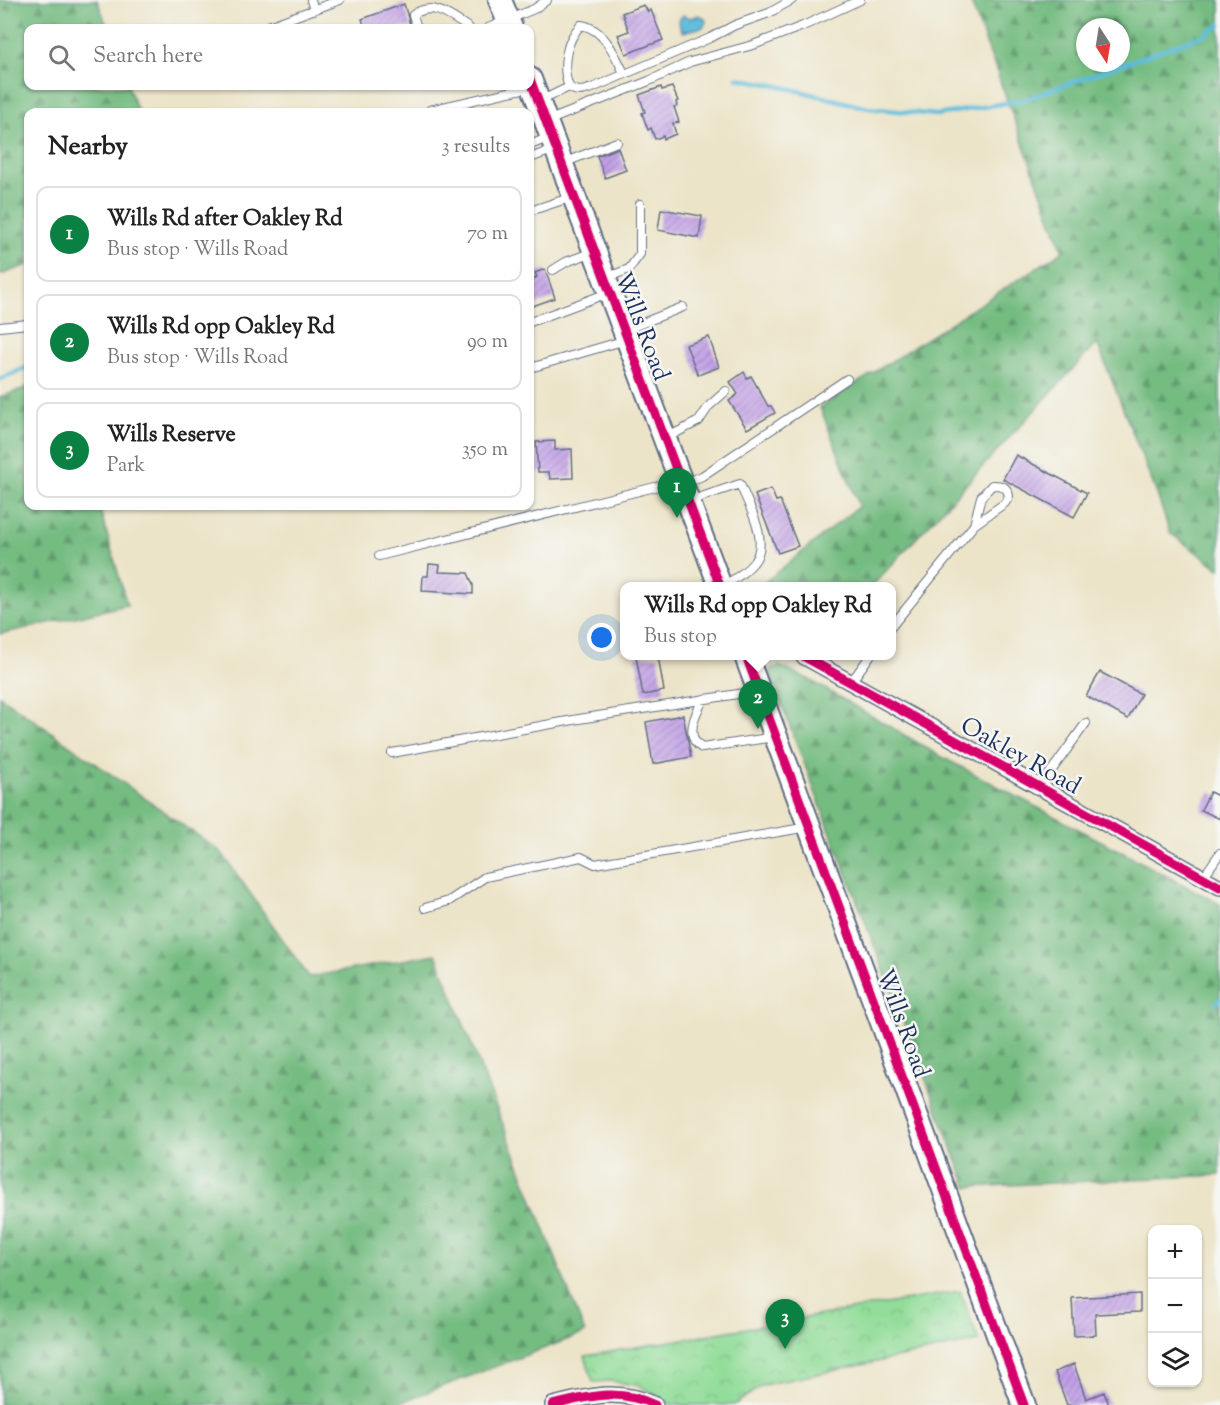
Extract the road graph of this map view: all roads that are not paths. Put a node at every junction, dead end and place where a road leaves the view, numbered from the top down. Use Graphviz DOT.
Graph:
graph roads {
  1 [pos="310,0"];
  2 [pos="340,0"];
  3 [pos="547,0"];
  4 [pos="792,0"];
  5 [pos="860,0"];
  6 [pos="314,10"];
  7 [pos="502,19"];
  8 [pos="274,24"];
  9 [pos="416,24"];
  10 [pos="464,24"];
  11 [pos="624,73"];
  12 [pos="569,87"];
  13 [pos="545,120"];
  14 [pos="534,138"];
  15 [pos="617,142"];
  16 [pos="534,148"];
  17 [pos="574,196"];
  18 [pos="640,204"];
  19 [pos="534,210"];
  20 [pos="594,252"];
  21 [pos="553,270"];
  22 [pos="607,286"];
  23 [pos="683,307"];
  24 [pos="534,320"];
  25 [pos="24,324"];
  26 [pos="0,327"];
  27 [pos="626,335"];
  28 [pos="534,367"];
  29 [pos="847,379"];
  30 [pos="726,391"];
  31 [pos="664,438"];
  32 [pos="683,489"];
  33 [pos="974,525"];
  34 [pos="379,556"];
  35 [pos="720,582"];
  36 [pos="727,582"];
  37 [pos="896,621"];
  38 [pos="748,660"];
  39 [pos="810,660"];
  40 [pos="867,660"];
  41 [pos="851,682"];
  42 [pos="759,690"];
  43 [pos="704,699"];
  44 [pos="1086,723"];
  45 [pos="776,736"];
  46 [pos="393,753"];
  47 [pos="1039,788"];
  48 [pos="810,827"];
  49 [pos="1220,853"];
  50 [pos="1202,879"];
  51 [pos="1220,887"];
  52 [pos="425,908"];
  53 [pos="553,1405"];
  54 [pos="655,1405"];
  55 [pos="1024,1405"];
  1 -- 6 [label="lane"];
  2 -- 6 [label="lane"];
  3 -- 7 [label="lane"];
  4 -- 11 [label="lane"];
  5 -- 13 [label="lane"];
  6 -- 8 [label="lane"];
  9 -- 10 [label="lane"];
  11 -- 12 [label="lane"];
  11 -- 12 [label="lane"];
  12 -- 13 [label="lane"];
  13 -- 14 [label="lane"];
  13 -- 15 [label="lane"];
  13 -- 16 [label="lane"];
  13 -- 17 [label="street, Wills Road"];
  17 -- 19 [label="lane"];
  17 -- 20 [label="street, Wills Road"];
  18 -- 22 [label="lane"];
  20 -- 21 [label="lane"];
  20 -- 22 [label="street, Wills Road"];
  22 -- 24 [label="lane"];
  22 -- 27 [label="street, Wills Road"];
  23 -- 27 [label="lane"];
  25 -- 26 [label="lane"];
  27 -- 28 [label="lane"];
  27 -- 31 [label="street, Wills Road"];
  29 -- 32 [label="lane"];
  30 -- 31 [label="lane"];
  31 -- 32 [label="street, Wills Road"];
  32 -- 34 [label="lane"];
  32 -- 35 [label="street, Wills Road"];
  32 -- 36 [label="lane"];
  33 -- 33 [label="lane"];
  33 -- 37 [label="lane"];
  38 -- 42 [label="street, Wills Road"];
  39 -- 41 [label="street, Oakley Road"];
  40 -- 41 [label="lane"];
  41 -- 47 [label="street, Oakley Road"];
  42 -- 43 [label="lane"];
  42 -- 45 [label="street, Wills Road"];
  43 -- 45 [label="lane"];
  43 -- 46 [label="lane"];
  44 -- 47 [label="lane"];
  45 -- 48 [label="street, Wills Road"];
  47 -- 50 [label="street, Oakley Road"];
  48 -- 52 [label="lane"];
  48 -- 55 [label="street, Wills Road"];
  49 -- 50 [label="lane"];
  50 -- 51 [label="street, Oakley Road"];
  53 -- 54 [label="street"];
}
